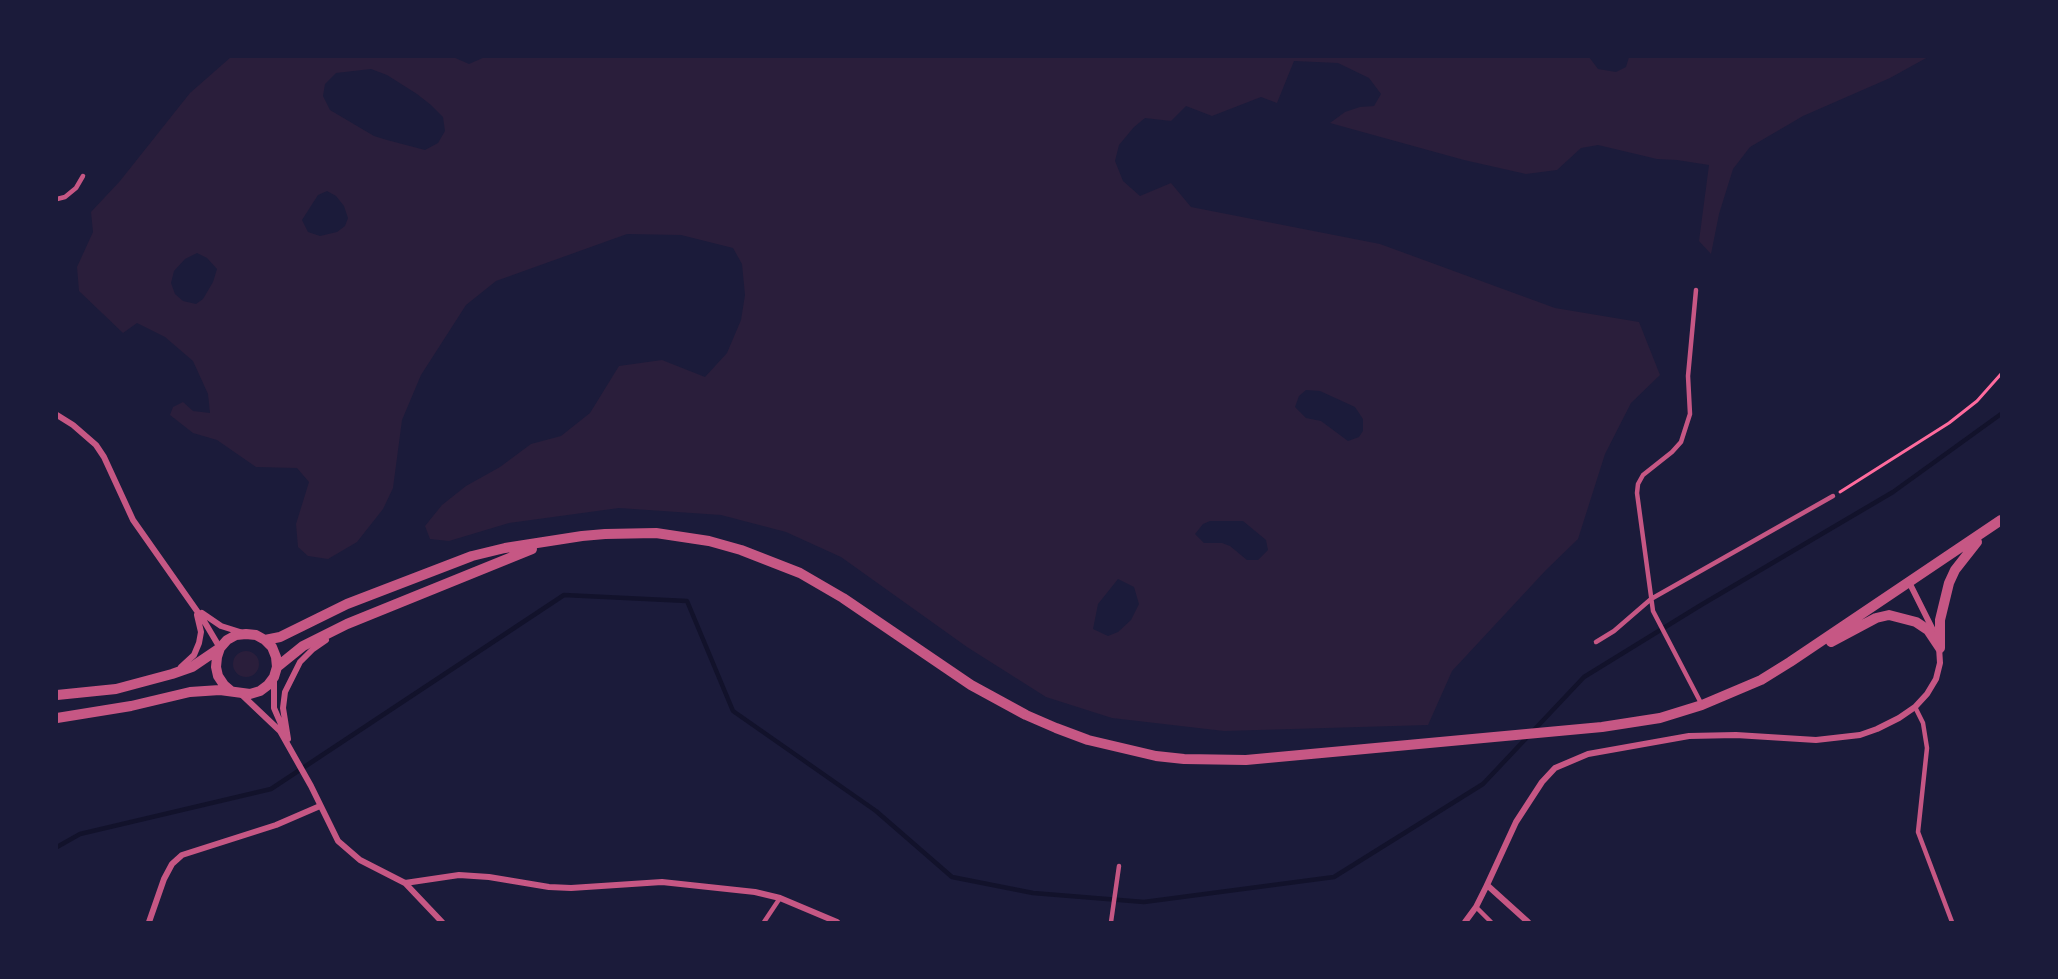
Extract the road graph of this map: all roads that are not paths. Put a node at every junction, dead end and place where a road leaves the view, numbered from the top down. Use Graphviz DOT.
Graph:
graph roads {
  1 [pos="83,176"];
  2 [pos="57,199"];
  3 [pos="1696,290"];
  4 [pos="57,415"];
  5 [pos="1833,496"];
  6 [pos="2001,520"];
  7 [pos="1986,531"];
  8 [pos="552,542"];
  9 [pos="1909,581"];
  10 [pos="1652,599"];
  11 [pos="193,604"];
  12 [pos="347,624"];
  13 [pos="246,634"];
  14 [pos="265,640"];
  15 [pos="1596,642"];
  16 [pos="220,648"];
  17 [pos="1940,648"];
  18 [pos="1790,662"];
  19 [pos="275,672"];
  20 [pos="172,674"];
  21 [pos="236,692"];
  22 [pos="57,695"];
  23 [pos="1702,705"];
  24 [pos="1915,707"];
  25 [pos="57,718"];
  26 [pos="290,746"];
  27 [pos="320,806"];
  28 [pos="1119,866"];
  29 [pos="405,883"];
  30 [pos="1487,885"];
  31 [pos="780,898"];
  32 [pos="1476,907"];
  33 [pos="149,922"];
  34 [pos="442,922"];
  35 [pos="764,922"];
  36 [pos="837,922"];
  37 [pos="1111,922"];
  38 [pos="1465,922"];
  39 [pos="1491,922"];
  40 [pos="1528,922"];
  41 [pos="1952,922"];
  1 -- 2 [label="lane"];
  3 -- 10 [label="lane"];
  4 -- 11 [label="street"];
  5 -- 10 [label="lane"];
  6 -- 7 [label="street"];
  7 -- 9 [label="street"];
  7 -- 17 [label="street"];
  8 -- 12 [label="street"];
  8 -- 14 [label="street"];
  8 -- 23 [label="street"];
  9 -- 17 [label="street"];
  9 -- 18 [label="street"];
  10 -- 15 [label="lane"];
  10 -- 23 [label="lane"];
  11 -- 13 [label="street"];
  11 -- 16 [label="street"];
  11 -- 20 [label="street"];
  12 -- 19 [label="street"];
  12 -- 26 [label="street"];
  13 -- 14 [label="street"];
  13 -- 16 [label="street"];
  14 -- 19 [label="street"];
  16 -- 20 [label="street"];
  16 -- 21 [label="street"];
  17 -- 18 [label="street"];
  17 -- 24 [label="street"];
  18 -- 23 [label="street"];
  19 -- 21 [label="street"];
  19 -- 26 [label="street"];
  20 -- 22 [label="street"];
  21 -- 25 [label="street"];
  21 -- 26 [label="street"];
  24 -- 30 [label="street"];
  24 -- 41 [label="lane"];
  26 -- 27 [label="street"];
  27 -- 29 [label="street"];
  27 -- 33 [label="street"];
  28 -- 37 [label="lane"];
  29 -- 31 [label="street"];
  29 -- 34 [label="street"];
  30 -- 32 [label="street"];
  30 -- 40 [label="street"];
  31 -- 35 [label="lane"];
  31 -- 36 [label="street"];
  32 -- 38 [label="street"];
  32 -- 39 [label="lane"];
}
